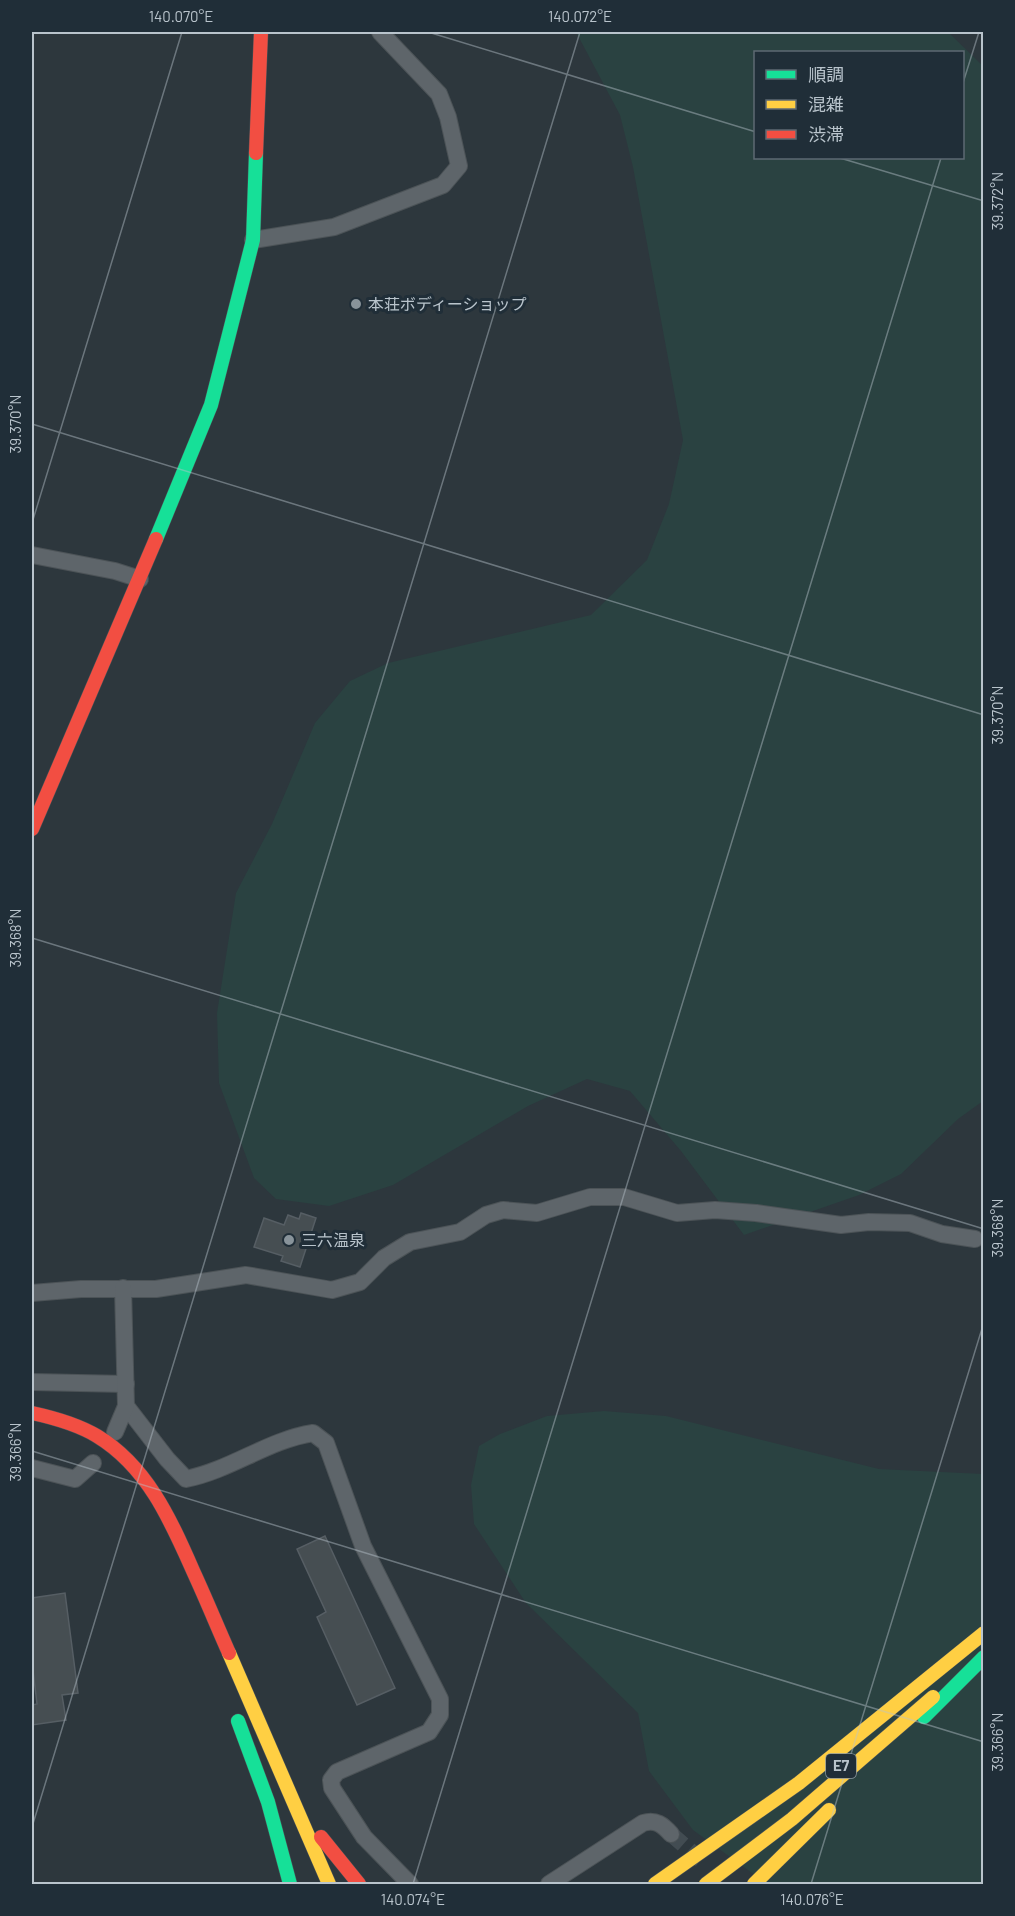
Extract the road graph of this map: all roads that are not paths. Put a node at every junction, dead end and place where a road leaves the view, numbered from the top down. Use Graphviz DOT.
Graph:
graph roads {
  1 [pos="261,32"];
  2 [pos="380,32"];
  3 [pos="253,240"];
  4 [pos="32,555"];
  5 [pos="140,579"];
  6 [pos="32,829"];
  7 [pos="975,1239"];
  8 [pos="123,1287"];
  9 [pos="32,1293"];
  10 [pos="32,1382"];
  11 [pos="126,1384"];
  12 [pos="126,1406"];
  13 [pos="32,1413"];
  14 [pos="32,1427"];
  15 [pos="115,1432"];
  16 [pos="93,1463"];
  17 [pos="32,1468"];
  18 [pos="175,1565"];
  19 [pos="984,1633"];
  20 [pos="984,1638"];
  21 [pos="984,1651"];
  22 [pos="984,1656"];
  23 [pos="234,1710"];
  24 [pos="251,1752"];
  25 [pos="881,1760"];
  26 [pos="290,1790"];
  27 [pos="839,1800"];
  28 [pos="291,1832"];
  29 [pos="671,1834"];
  30 [pos="290,1884"];
  31 [pos="329,1884"];
  32 [pos="359,1884"];
  33 [pos="410,1884"];
  34 [pos="549,1884"];
  35 [pos="655,1884"];
  36 [pos="692,1884"];
  37 [pos="706,1884"];
  38 [pos="754,1884"];
  1 -- 3 [label="main road"];
  2 -- 3 [label="street"];
  3 -- 5 [label="main road"];
  4 -- 5 [label="street"];
  5 -- 6 [label="main road"];
  7 -- 8 [label="street"];
  8 -- 9 [label="street"];
  8 -- 11 [label="street"];
  10 -- 11 [label="street"];
  11 -- 12 [label="street"];
  12 -- 15 [label="street"];
  12 -- 33 [label="street"];
  13 -- 26 [label="main road"];
  14 -- 18 [label="main road"];
  16 -- 17 [label="street"];
  19 -- 35 [label="main road"];
  20 -- 36 [label="main road, E7"];
  21 -- 37 [label="main road, E7"];
  22 -- 25 [label="main road"];
  23 -- 24 [label="main road"];
  24 -- 28 [label="main road"];
  24 -- 30 [label="main road"];
  26 -- 31 [label="main road"];
  26 -- 32 [label="main road"];
  27 -- 38 [label="main road"];
  29 -- 34 [label="street"];
}
